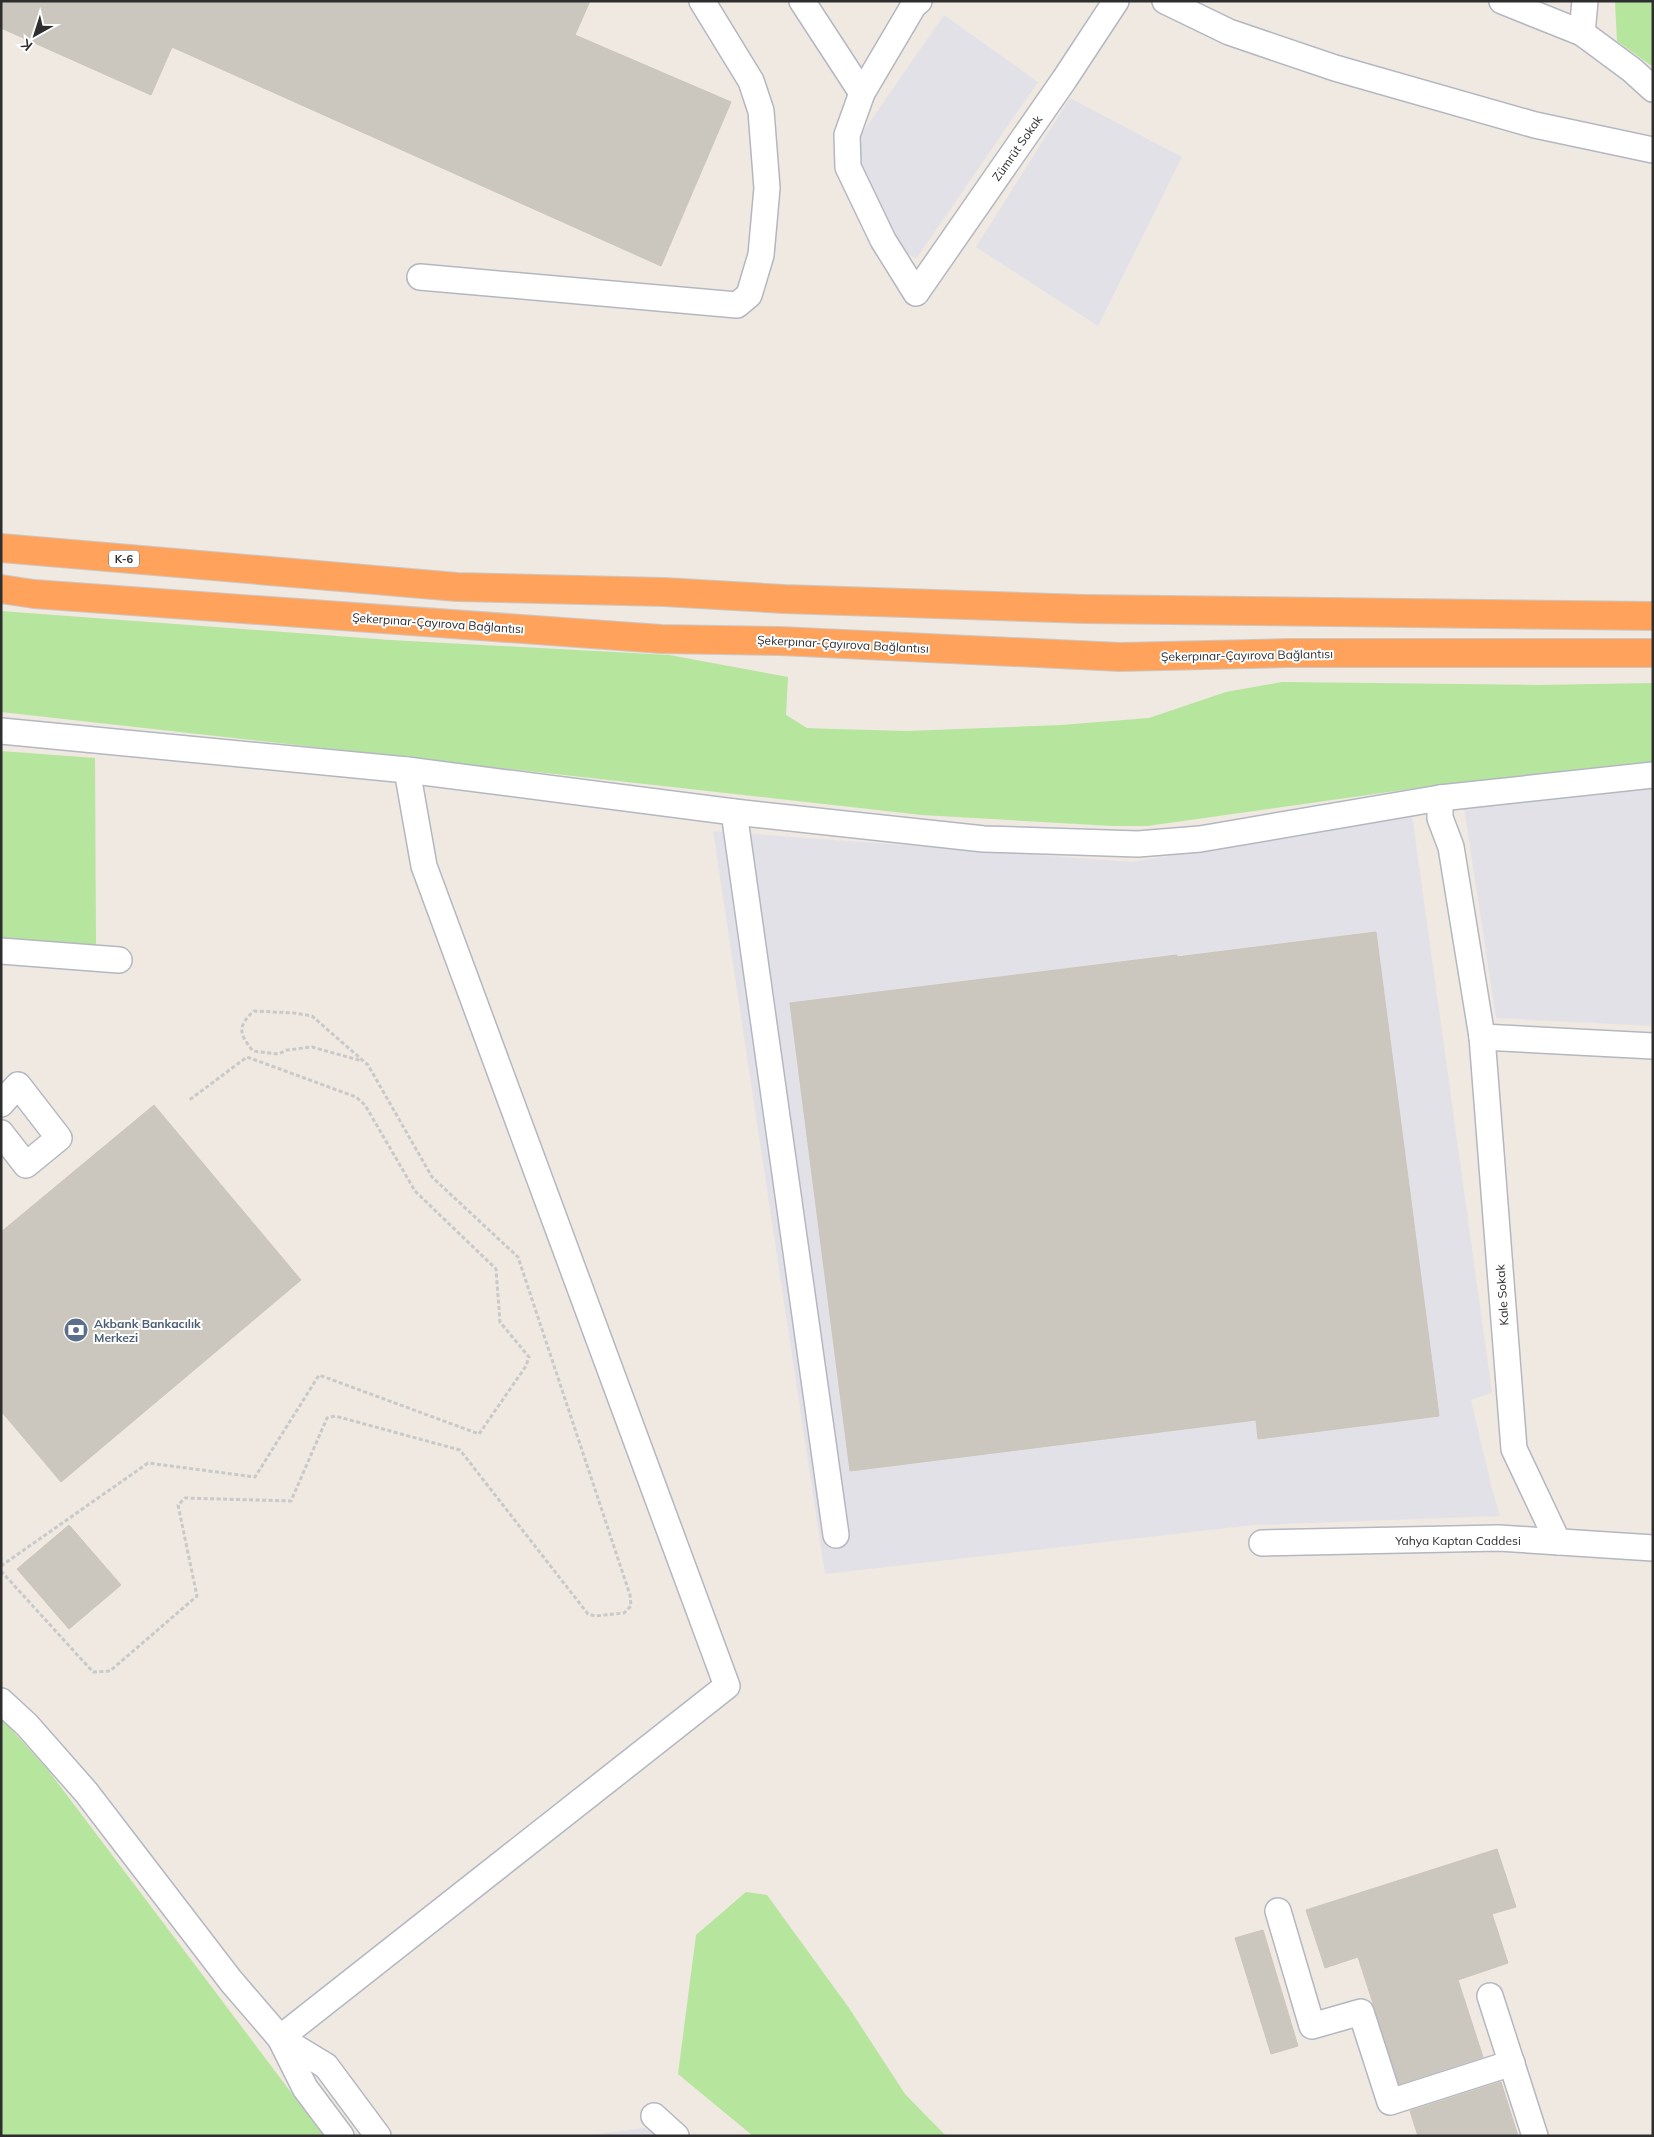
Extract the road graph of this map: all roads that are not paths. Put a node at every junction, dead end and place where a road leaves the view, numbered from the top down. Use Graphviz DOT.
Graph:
graph roads {
  1 [pos="702,1"];
  2 [pos="802,1"];
  3 [pos="919,1"];
  4 [pos="1116,1"];
  5 [pos="1165,1"];
  6 [pos="1502,1"];
  7 [pos="1584,1"];
  8 [pos="1582,33"];
  9 [pos="1653,89"];
  10 [pos="862,93"];
  11 [pos="1653,150"];
  12 [pos="420,277"];
  13 [pos="1,548"];
  14 [pos="1,560"];
  15 [pos="248,570"];
  16 [pos="1,589"];
  17 [pos="1,594"];
  18 [pos="34,594"];
  19 [pos="1653,616"];
  20 [pos="1653,653"];
  21 [pos="1,731"];
  22 [pos="407,770"];
  23 [pos="1653,775"];
  24 [pos="1440,798"];
  25 [pos="734,812"];
  26 [pos="1,951"];
  27 [pos="119,960"];
  28 [pos="1482,1037"];
  29 [pos="1653,1046"];
  30 [pos="1,1104"];
  31 [pos="1,1133"];
  32 [pos="836,1535"];
  33 [pos="1558,1542"];
  34 [pos="1262,1543"];
  35 [pos="1653,1548"];
  36 [pos="1,1701"];
  37 [pos="1278,1911"];
  38 [pos="1490,1996"];
  39 [pos="280,2038"];
  40 [pos="1512,2063"];
  41 [pos="654,2116"];
  42 [pos="341,2136"];
  43 [pos="378,2136"];
  44 [pos="676,2136"];
  45 [pos="1535,2136"];
  1 -- 12 [label="street"];
  2 -- 10 [label="street"];
  3 -- 10 [label="street"];
  4 -- 10 [label="street, Zümrüt Sokak"];
  5 -- 11 [label="street"];
  6 -- 8 [label="street"];
  7 -- 8 [label="street"];
  8 -- 9 [label="street"];
  13 -- 15 [label="highway, K-6"];
  14 -- 15 [label="highway, K-6"];
  15 -- 19 [label="highway"];
  16 -- 18 [label="highway"];
  17 -- 18 [label="highway"];
  18 -- 20 [label="highway, Şekerpınar-Çayırova Bağlantısı"];
  21 -- 22 [label="street"];
  22 -- 25 [label="street"];
  22 -- 39 [label="street"];
  23 -- 24 [label="street"];
  24 -- 25 [label="street"];
  24 -- 28 [label="street, Kale Sokak"];
  25 -- 32 [label="street"];
  26 -- 27 [label="street"];
  28 -- 29 [label="street"];
  28 -- 33 [label="street, Kale Sokak"];
  30 -- 31 [label="street"];
  33 -- 34 [label="street, Yahya Kaptan Caddesi"];
  33 -- 35 [label="street, Yahya Kaptan Caddesi"];
  36 -- 39 [label="street"];
  37 -- 40 [label="street"];
  38 -- 40 [label="street"];
  39 -- 42 [label="street"];
  39 -- 43 [label="street"];
  40 -- 45 [label="street"];
  41 -- 44 [label="street"];
}
